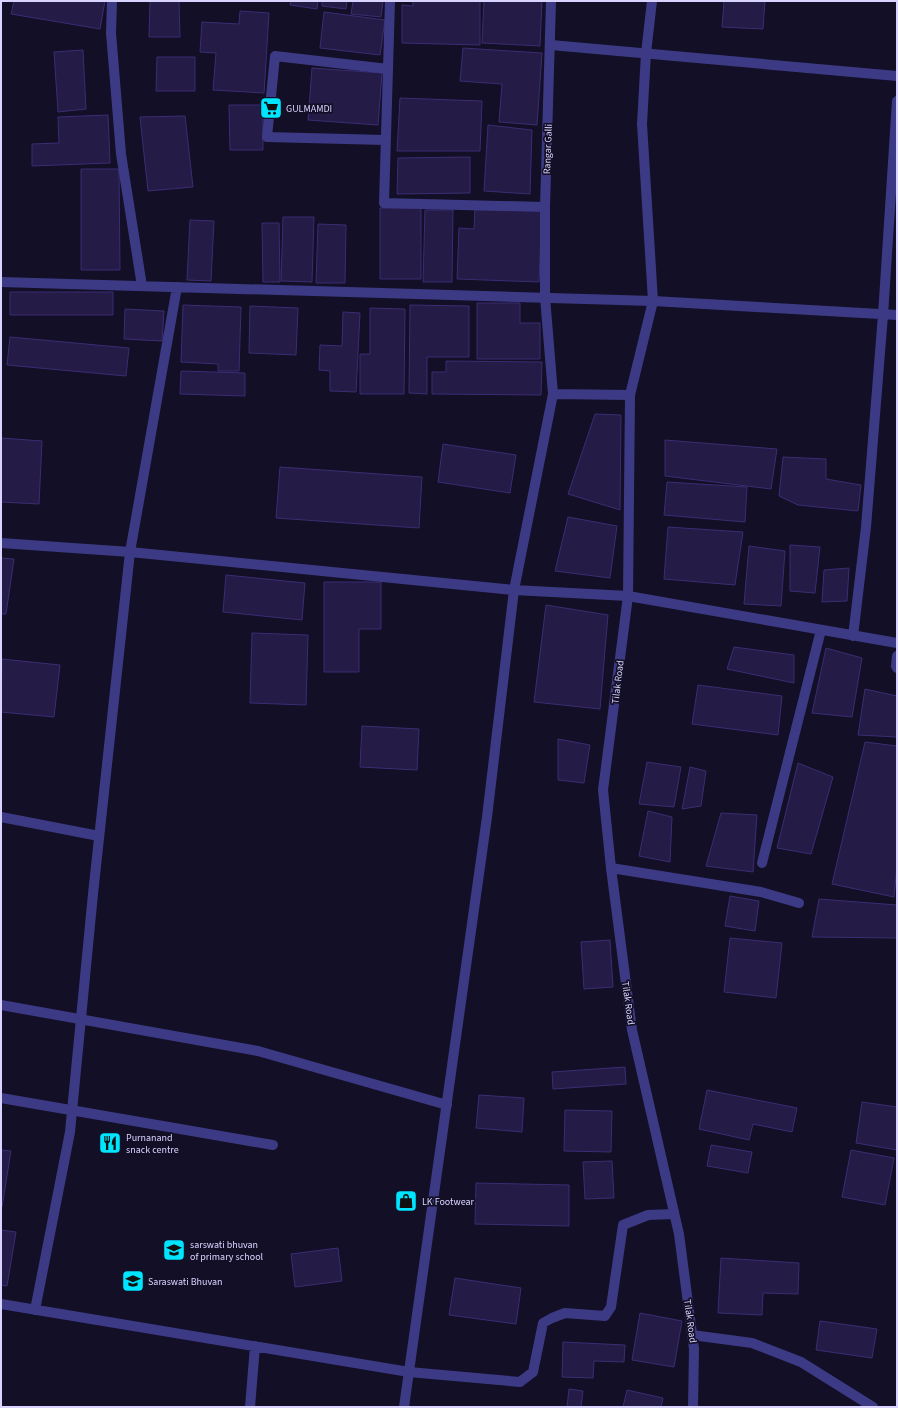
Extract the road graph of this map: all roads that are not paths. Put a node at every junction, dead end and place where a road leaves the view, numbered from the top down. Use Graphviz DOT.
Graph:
graph roads {
  1 [pos="112,1"];
  2 [pos="390,1"];
  3 [pos="551,1"];
  4 [pos="652,1"];
  5 [pos="550,45"];
  6 [pos="646,53"];
  7 [pos="388,69"];
  8 [pos="897,76"];
  9 [pos="897,101"];
  10 [pos="385,140"];
  11 [pos="544,207"];
  12 [pos="1,282"];
  13 [pos="142,286"];
  14 [pos="177,287"];
  15 [pos="545,297"];
  16 [pos="653,301"];
  17 [pos="883,315"];
  18 [pos="897,315"];
  19 [pos="552,394"];
  20 [pos="630,395"];
  21 [pos="1,544"];
  22 [pos="130,552"];
  23 [pos="514,590"];
  24 [pos="628,596"];
  25 [pos="821,630"];
  26 [pos="853,636"];
  27 [pos="897,643"];
  28 [pos="897,656"];
  29 [pos="897,668"];
  30 [pos="1,817"];
  31 [pos="99,836"];
  32 [pos="762,863"];
  33 [pos="611,868"];
  34 [pos="799,903"];
  35 [pos="1,1006"];
  36 [pos="81,1020"];
  37 [pos="1,1098"];
  38 [pos="447,1105"];
  39 [pos="72,1111"];
  40 [pos="273,1146"];
  41 [pos="674,1214"];
  42 [pos="1,1304"];
  43 [pos="35,1310"];
  44 [pos="692,1335"];
  45 [pos="255,1346"];
  46 [pos="409,1372"];
  47 [pos="250,1407"];
  48 [pos="404,1407"];
  49 [pos="693,1407"];
  50 [pos="872,1407"];
  1 -- 13 [label="street"];
  2 -- 7 [label="street"];
  3 -- 5 [label="street, Rangar Galli"];
  4 -- 6 [label="street, Tilak Road"];
  5 -- 6 [label="street"];
  5 -- 11 [label="street, Rangar Galli"];
  6 -- 8 [label="street"];
  6 -- 16 [label="street, Tilak Road"];
  7 -- 10 [label="street"];
  7 -- 10 [label="street"];
  9 -- 17 [label="street"];
  10 -- 11 [label="street"];
  11 -- 15 [label="street, Rangar Galli"];
  12 -- 13 [label="street"];
  13 -- 14 [label="street"];
  14 -- 15 [label="street"];
  14 -- 22 [label="street"];
  15 -- 16 [label="street"];
  15 -- 19 [label="street, Rangar Galli"];
  16 -- 17 [label="street"];
  16 -- 20 [label="street, Tilak Road"];
  17 -- 18 [label="street"];
  17 -- 26 [label="street"];
  19 -- 20 [label="street"];
  19 -- 23 [label="street, Rangar Galli"];
  20 -- 24 [label="street, Tilak Road"];
  21 -- 22 [label="street"];
  22 -- 23 [label="street"];
  22 -- 31 [label="street"];
  23 -- 24 [label="street"];
  23 -- 38 [label="street, Rangar Galli"];
  24 -- 25 [label="street"];
  24 -- 33 [label="street, Tilak Road"];
  25 -- 26 [label="street"];
  25 -- 32 [label="street"];
  26 -- 27 [label="street"];
  28 -- 29 [label="street"];
  30 -- 31 [label="street"];
  31 -- 36 [label="street"];
  33 -- 34 [label="street"];
  33 -- 41 [label="street, Tilak Road"];
  35 -- 36 [label="street"];
  36 -- 38 [label="street"];
  36 -- 39 [label="street"];
  37 -- 39 [label="street"];
  38 -- 46 [label="street, Rangar Galli"];
  39 -- 40 [label="street"];
  39 -- 43 [label="street"];
  41 -- 44 [label="street, Tilak Road"];
  41 -- 46 [label="street"];
  42 -- 43 [label="street"];
  43 -- 45 [label="street"];
  44 -- 49 [label="street, Tilak Road"];
  44 -- 50 [label="street"];
  45 -- 46 [label="street"];
  45 -- 47 [label="street"];
  46 -- 48 [label="street, Rangar Galli"];
}
